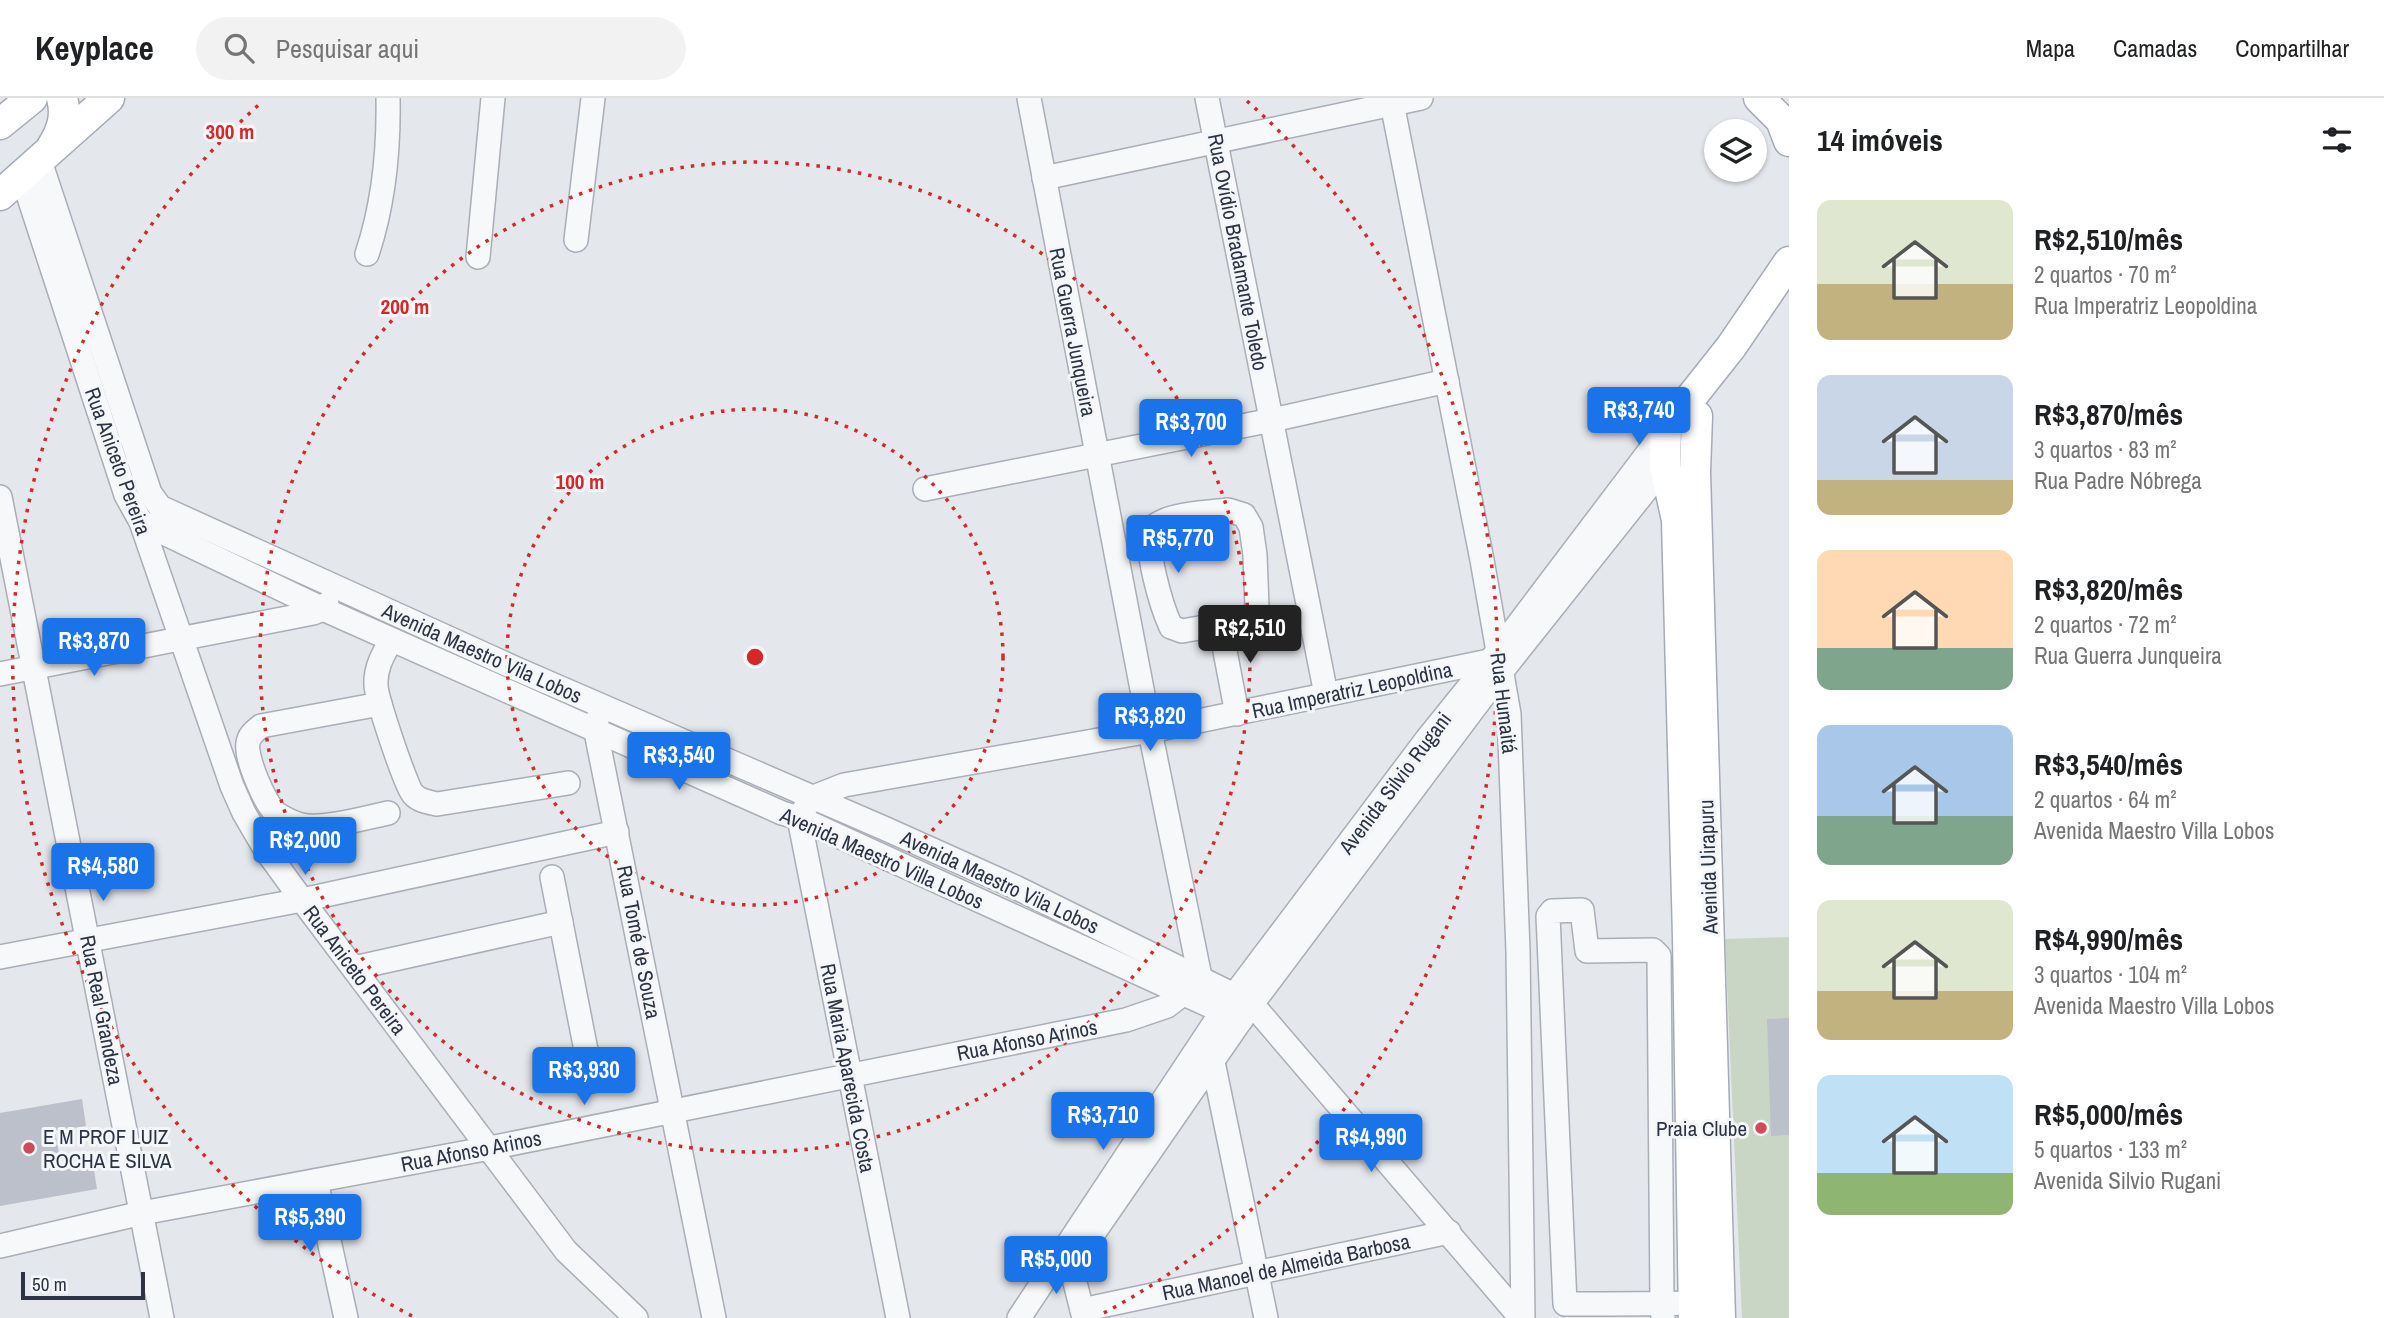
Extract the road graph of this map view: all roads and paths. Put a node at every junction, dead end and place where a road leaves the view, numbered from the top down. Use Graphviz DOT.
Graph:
graph roads {
  1 [pos="32,98"];
  2 [pos="62,98"];
  3 [pos="109,98"];
  4 [pos="388,98"];
  5 [pos="492,98"];
  6 [pos="593,98"];
  7 [pos="1029,98"];
  8 [pos="1207,98"];
  9 [pos="1422,98"];
  10 [pos="1759,98"];
  11 [pos="1391,101"];
  12 [pos="0,124"];
  13 [pos="1216,141"];
  14 [pos="1789,141"];
  15 [pos="28,171"];
  16 [pos="1044,178"];
  17 [pos="576,240"];
  18 [pos="367,254"];
  19 [pos="478,257"];
  20 [pos="1789,262"];
  21 [pos="1789,291"];
  22 [pos="1447,381"];
  23 [pos="1697,416"];
  24 [pos="1272,420"];
  25 [pos="115,425"];
  26 [pos="1666,429"];
  27 [pos="1097,455"];
  28 [pos="1665,466"];
  29 [pos="925,489"];
  30 [pos="0,497"];
  31 [pos="141,522"];
  32 [pos="340,589"];
  33 [pos="323,609"];
  34 [pos="1220,625"];
  35 [pos="180,639"];
  36 [pos="391,639"];
  37 [pos="1496,661"];
  38 [pos="33,667"];
  39 [pos="0,674"];
  40 [pos="1326,694"];
  41 [pos="380,705"];
  42 [pos="597,705"];
  43 [pos="1237,713"];
  44 [pos="1150,731"];
  45 [pos="596,732"];
  46 [pos="568,783"];
  47 [pos="811,798"];
  48 [pos="388,813"];
  49 [pos="799,818"];
  50 [pos="617,832"];
  51 [pos="552,877"];
  52 [pos="302,900"];
  53 [pos="561,922"];
  54 [pos="1699,937"];
  55 [pos="88,942"];
  56 [pos="1587,951"];
  57 [pos="1550,952"];
  58 [pos="0,957"];
  59 [pos="354,968"];
  60 [pos="1192,985"];
  61 [pos="1238,1007"];
  62 [pos="1213,1062"];
  63 [pos="849,1075"];
  64 [pos="592,1081"];
  65 [pos="673,1111"];
  66 [pos="490,1148"];
  67 [pos="316,1181"];
  68 [pos="142,1213"];
  69 [pos="1449,1232"];
  70 [pos="0,1246"];
  71 [pos="1069,1256"];
  72 [pos="1256,1273"];
  73 [pos="1570,1311"];
  74 [pos="1662,1311"];
  75 [pos="1694,1311"];
  76 [pos="1083,1314"];
  77 [pos="162,1318"];
  78 [pos="346,1318"];
  79 [pos="636,1318"];
  80 [pos="714,1318"];
  81 [pos="898,1318"];
  82 [pos="1019,1318"];
  83 [pos="1035,1318"];
  84 [pos="1266,1318"];
  85 [pos="1522,1318"];
  86 [pos="1720,1318"];
  1 -- 12 [label="main road"];
  2 -- 15 [label="main road"];
  3 -- 15 [label="main road"];
  4 -- 18 [label="street"];
  5 -- 19 [label="street"];
  6 -- 17 [label="street"];
  7 -- 16 [label="street, Rua Guerra Junqueira"];
  8 -- 13 [label="street, Rua Ovídio Bradamante Toledo"];
  9 -- 11 [label="street"];
  10 -- 14 [label="main road"];
  11 -- 13 [label="street"];
  11 -- 22 [label="street, Rua Humaitá"];
  13 -- 16 [label="street"];
  13 -- 24 [label="street, Rua Ovídio Bradamante Toledo"];
  15 -- 25 [label="street, Rua Aniceto Pereira"];
  16 -- 27 [label="street, Rua Guerra Junqueira"];
  20 -- 26 [label="main road, Avenida Silvio Rugani"];
  21 -- 23 [label="main road, Avenida Silvio Rugani"];
  22 -- 24 [label="street"];
  22 -- 37 [label="street, Rua Humaitá"];
  23 -- 28 [label="main road, Avenida Silvio Rugani"];
  23 -- 54 [label="main road, Avenida Uirapuru"];
  24 -- 27 [label="street"];
  24 -- 40 [label="street, Rua Ovídio Bradamante Toledo"];
  25 -- 31 [label="street, Rua Aniceto Pereira"];
  25 -- 32 [label="street, Avenida Maestro Vila Lobos"];
  26 -- 28 [label="main road, Avenida Uirapuru"];
  26 -- 37 [label="street, Avenida Silvio Rugani"];
  27 -- 29 [label="street"];
  27 -- 44 [label="street, Rua Guerra Junqueira"];
  28 -- 37 [label="street, Avenida Silvio Rugani"];
  28 -- 54 [label="main road, Avenida Uirapuru"];
  30 -- 38 [label="street, Rua Real Grandeza"];
  31 -- 33 [label="street, Avenida Maestro Villa Lobos"];
  31 -- 35 [label="street, Rua Aniceto Pereira"];
  32 -- 33 [label="street"];
  32 -- 42 [label="street, Avenida Maestro Vila Lobos"];
  33 -- 35 [label="street"];
  33 -- 36 [label="street, Avenida Maestro Villa Lobos"];
  34 -- 34 [label="street"];
  34 -- 43 [label="street"];
  35 -- 38 [label="street"];
  35 -- 52 [label="street, Rua Aniceto Pereira"];
  36 -- 41 [label="street"];
  36 -- 45 [label="street, Avenida Maestro Villa Lobos"];
  37 -- 40 [label="street, Rua Imperatriz Leopoldina"];
  37 -- 61 [label="street, Avenida Silvio Rugani"];
  37 -- 85 [label="street, Rua Humaitá"];
  38 -- 39 [label="street"];
  38 -- 55 [label="street, Rua Real Grandeza"];
  40 -- 43 [label="street, Rua Imperatriz Leopoldina"];
  41 -- 46 [label="street"];
  41 -- 48 [label="street"];
  42 -- 45 [label="street, Rua Tomé de Souza"];
  42 -- 47 [label="street, Avenida Maestro Vila Lobos"];
  43 -- 44 [label="street, Rua Imperatriz Leopoldina"];
  44 -- 47 [label="street, Rua Imperatriz Leopoldina"];
  44 -- 60 [label="street, Rua Guerra Junqueira"];
  45 -- 49 [label="street, Avenida Maestro Villa Lobos"];
  45 -- 50 [label="street, Rua Tomé de Souza"];
  47 -- 49 [label="street"];
  47 -- 60 [label="street, Avenida Maestro Vila Lobos"];
  49 -- 60 [label="street, Avenida Maestro Villa Lobos"];
  49 -- 63 [label="street, Rua Maria Aparecida Costa"];
  50 -- 52 [label="street"];
  50 -- 65 [label="street, Rua Tomé de Souza"];
  51 -- 53 [label="street"];
  52 -- 55 [label="street"];
  52 -- 59 [label="street, Rua Aniceto Pereira"];
  53 -- 59 [label="street"];
  53 -- 64 [label="street"];
  54 -- 75 [label="main road, Avenida Uirapuru"];
  54 -- 86 [label="main road, Avenida Uirapuru"];
  55 -- 58 [label="street"];
  55 -- 68 [label="street, Rua Real Grandeza"];
  56 -- 57 [label="street"];
  56 -- 57 [label="street"];
  56 -- 74 [label="street"];
  57 -- 73 [label="street"];
  59 -- 66 [label="street, Rua Aniceto Pereira"];
  60 -- 61 [label="street, Avenida Maestro Vila Lobos"];
  60 -- 63 [label="street, Rua Afonso Arinos"];
  61 -- 62 [label="street, Avenida Silvio Rugani"];
  61 -- 69 [label="street"];
  61 -- 71 [label="street, Avenida Silvio Rugani"];
  62 -- 71 [label="street, Avenida Silvio Rugani"];
  62 -- 72 [label="street"];
  63 -- 65 [label="street, Rua Afonso Arinos"];
  63 -- 81 [label="street, Rua Maria Aparecida Costa"];
  65 -- 66 [label="street, Rua Afonso Arinos"];
  65 -- 80 [label="street, Rua Tomé de Souza"];
  66 -- 67 [label="street, Rua Afonso Arinos"];
  66 -- 79 [label="street, Rua Aniceto Pereira"];
  67 -- 68 [label="street, Rua Afonso Arinos"];
  67 -- 78 [label="street"];
  68 -- 70 [label="street, Rua Afonso Arinos"];
  68 -- 77 [label="street, Rua Real Grandeza"];
  69 -- 72 [label="street, Rua Manoel de Almeida Barbosa"];
  69 -- 85 [label="street"];
  71 -- 76 [label="street"];
  71 -- 82 [label="street, Avenida Silvio Rugani"];
  71 -- 83 [label="street, Avenida Silvio Rugani"];
  72 -- 76 [label="street, Rua Manoel de Almeida Barbosa"];
  72 -- 84 [label="street"];
  73 -- 74 [label="street"];
  74 -- 75 [label="street"];
}
